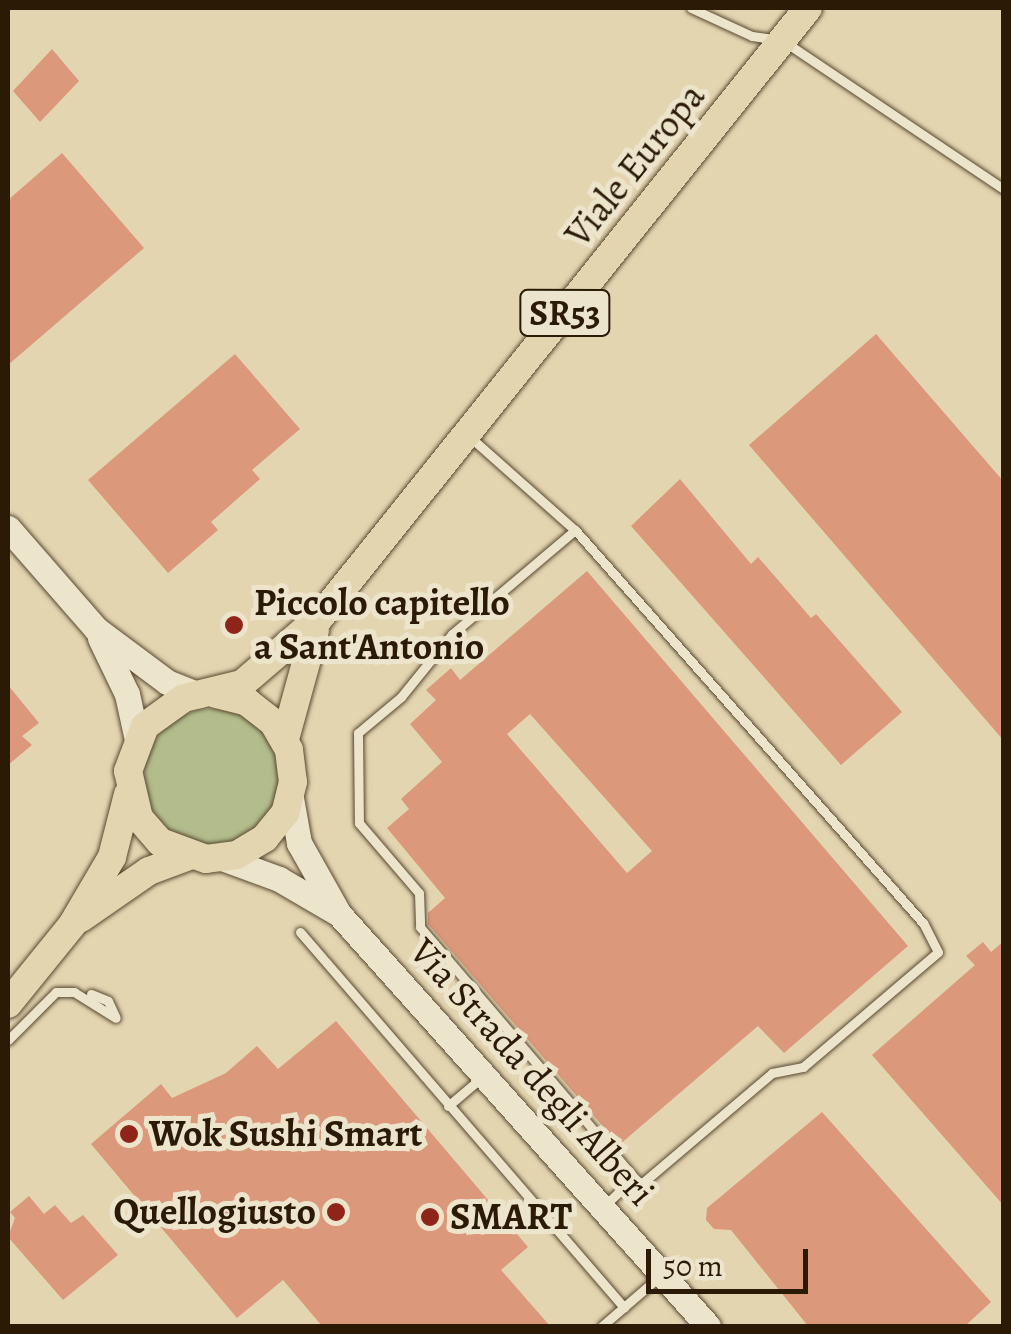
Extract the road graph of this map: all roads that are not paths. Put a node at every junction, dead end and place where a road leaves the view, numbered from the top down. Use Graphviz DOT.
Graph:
graph roads {
  1 [pos="691,8"];
  2 [pos="808,8"];
  3 [pos="782,40"];
  4 [pos="1004,189"];
  5 [pos="468,434"];
  6 [pos="8,528"];
  7 [pos="575,530"];
  8 [pos="320,617"];
  9 [pos="96,630"];
  10 [pos="208,694"];
  11 [pos="284,738"];
  12 [pos="137,740"];
  13 [pos="129,788"];
  14 [pos="291,798"];
  15 [pos="189,856"];
  16 [pos="222,858"];
  17 [pos="339,914"];
  18 [pos="72,924"];
  19 [pos="300,932"];
  20 [pos="16,994"];
  21 [pos="8,1040"];
  22 [pos="486,1073"];
  23 [pos="448,1106"];
  24 [pos="640,1185"];
  25 [pos="604,1206"];
  26 [pos="662,1274"];
  27 [pos="624,1307"];
  28 [pos="602,1326"];
  29 [pos="708,1326"];
  1 -- 3 [label="lane"];
  2 -- 3 [label="main road, Viale Europa / SR53"];
  3 -- 4 [label="lane"];
  3 -- 5 [label="main road, Viale Europa / SR53"];
  5 -- 7 [label="lane"];
  5 -- 8 [label="main road, Viale Europa / SR53"];
  6 -- 9 [label="main road"];
  7 -- 24 [label="lane"];
  7 -- 24 [label="lane"];
  8 -- 10 [label="main road, Viale Europa / SR53"];
  8 -- 11 [label="main road, Viale Europa / SR53"];
  9 -- 10 [label="main road"];
  9 -- 12 [label="main road"];
  10 -- 11 [label="main road"];
  10 -- 12 [label="main road, Viale Europa"];
  11 -- 14 [label="main road, Viale Europa"];
  12 -- 13 [label="main road"];
  13 -- 15 [label="main road"];
  13 -- 18 [label="main road"];
  14 -- 16 [label="main road"];
  14 -- 17 [label="main road, Via Strada degli Alberi"];
  15 -- 16 [label="main road"];
  15 -- 18 [label="main road"];
  16 -- 17 [label="main road, Via Strada degli Alberi"];
  17 -- 22 [label="main road, Via Strada degli Alberi"];
  18 -- 20 [label="main road"];
  19 -- 23 [label="lane"];
  20 -- 21 [label="lane"];
  22 -- 23 [label="lane"];
  22 -- 25 [label="main road, Via Strada degli Alberi"];
  23 -- 27 [label="lane"];
  24 -- 25 [label="lane"];
  25 -- 26 [label="main road, Via Strada degli Alberi"];
  26 -- 27 [label="lane"];
  26 -- 29 [label="main road, Via Strada degli Alberi"];
  27 -- 28 [label="lane"];
}
